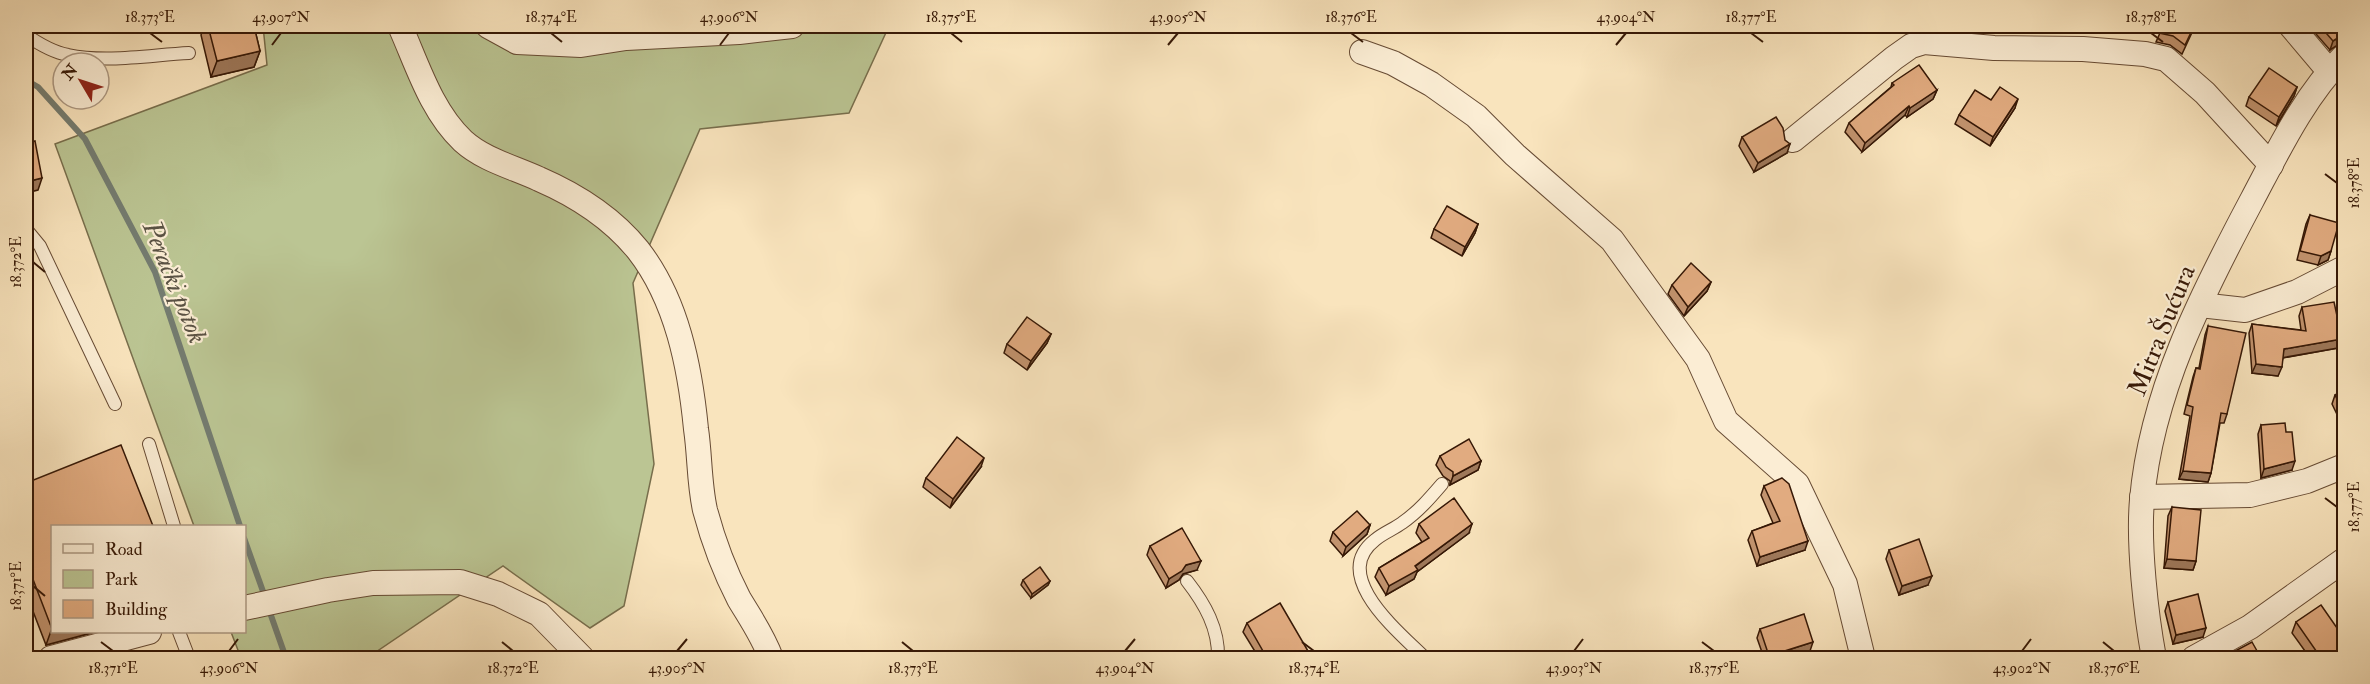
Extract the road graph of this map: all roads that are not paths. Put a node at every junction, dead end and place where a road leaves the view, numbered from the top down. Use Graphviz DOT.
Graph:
graph roads {
  1 [pos="400,26"];
  2 [pos="488,26"];
  3 [pos="792,26"];
  4 [pos="2291,26"];
  5 [pos="26,35"];
  6 [pos="1362,52"];
  7 [pos="189,53"];
  8 [pos="2337,64"];
  9 [pos="1793,140"];
  10 [pos="2271,165"];
  11 [pos="26,229"];
  12 [pos="2344,268"];
  13 [pos="2200,305"];
  14 [pos="114,404"];
  15 [pos="148,444"];
  16 [pos="2344,466"];
  17 [pos="1442,484"];
  18 [pos="2142,497"];
  19 [pos="174,525"];
  20 [pos="2344,560"];
  21 [pos="1187,581"];
  22 [pos="246,608"];
  23 [pos="145,633"];
  24 [pos="179,633"];
  25 [pos="51,658"];
  26 [pos="189,658"];
  27 [pos="582,658"];
  28 [pos="771,658"];
  29 [pos="1218,658"];
  30 [pos="1425,658"];
  31 [pos="1863,658"];
  32 [pos="2154,658"];
  33 [pos="2194,658"];
  1 -- 28 [label="street"];
  2 -- 3 [label="street"];
  4 -- 8 [label="street"];
  5 -- 7 [label="lane"];
  6 -- 31 [label="street"];
  8 -- 10 [label="street, Mitra Šućura"];
  9 -- 10 [label="street"];
  10 -- 13 [label="street, Mitra Šućura"];
  11 -- 14 [label="lane"];
  12 -- 13 [label="street"];
  13 -- 18 [label="street, Mitra Šućura"];
  15 -- 19 [label="lane"];
  16 -- 18 [label="street"];
  17 -- 30 [label="lane"];
  18 -- 32 [label="street, Mitra Šućura"];
  20 -- 33 [label="street"];
  21 -- 29 [label="lane"];
  22 -- 27 [label="street"];
  23 -- 25 [label="street"];
  24 -- 26 [label="lane"];
}
